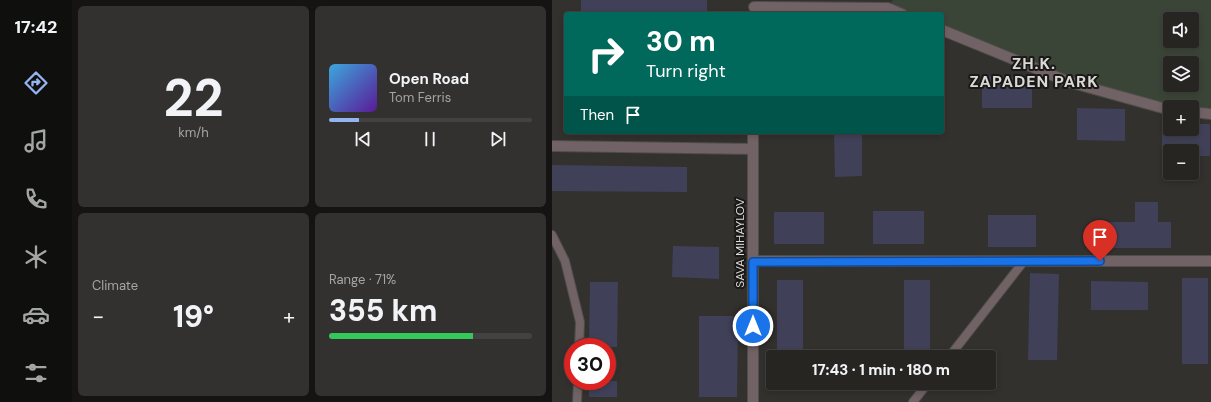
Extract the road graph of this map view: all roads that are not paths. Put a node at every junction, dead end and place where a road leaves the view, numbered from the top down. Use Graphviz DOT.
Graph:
graph roads {
  1 [pos="754,7"];
  2 [pos="897,12"];
  3 [pos="944,31"];
  4 [pos="1163,108"];
  5 [pos="1199,113"];
  6 [pos="1211,114"];
  7 [pos="753,134"];
  8 [pos="552,146"];
  9 [pos="753,149"];
  10 [pos="552,235"];
  11 [pos="1024,261"];
  12 [pos="1211,261"];
  13 [pos="753,262"];
  14 [pos="579,338"];
  15 [pos="954,350"];
  16 [pos="578,390"];
  17 [pos="922,390"];
  18 [pos="578,402"];
  19 [pos="753,402"];
  20 [pos="913,402"];
  1 -- 2 [label="street"];
  3 -- 4 [label="street"];
  5 -- 6 [label="street"];
  7 -- 9 [label="street, SAVA MIHAYLOV"];
  8 -- 9 [label="street"];
  9 -- 13 [label="street, SAVA MIHAYLOV"];
  10 -- 14 [label="lane"];
  11 -- 12 [label="street"];
  11 -- 13 [label="street"];
  11 -- 15 [label="lane"];
  13 -- 19 [label="street, SAVA MIHAYLOV"];
  16 -- 18 [label="lane"];
  17 -- 20 [label="lane"];
}
